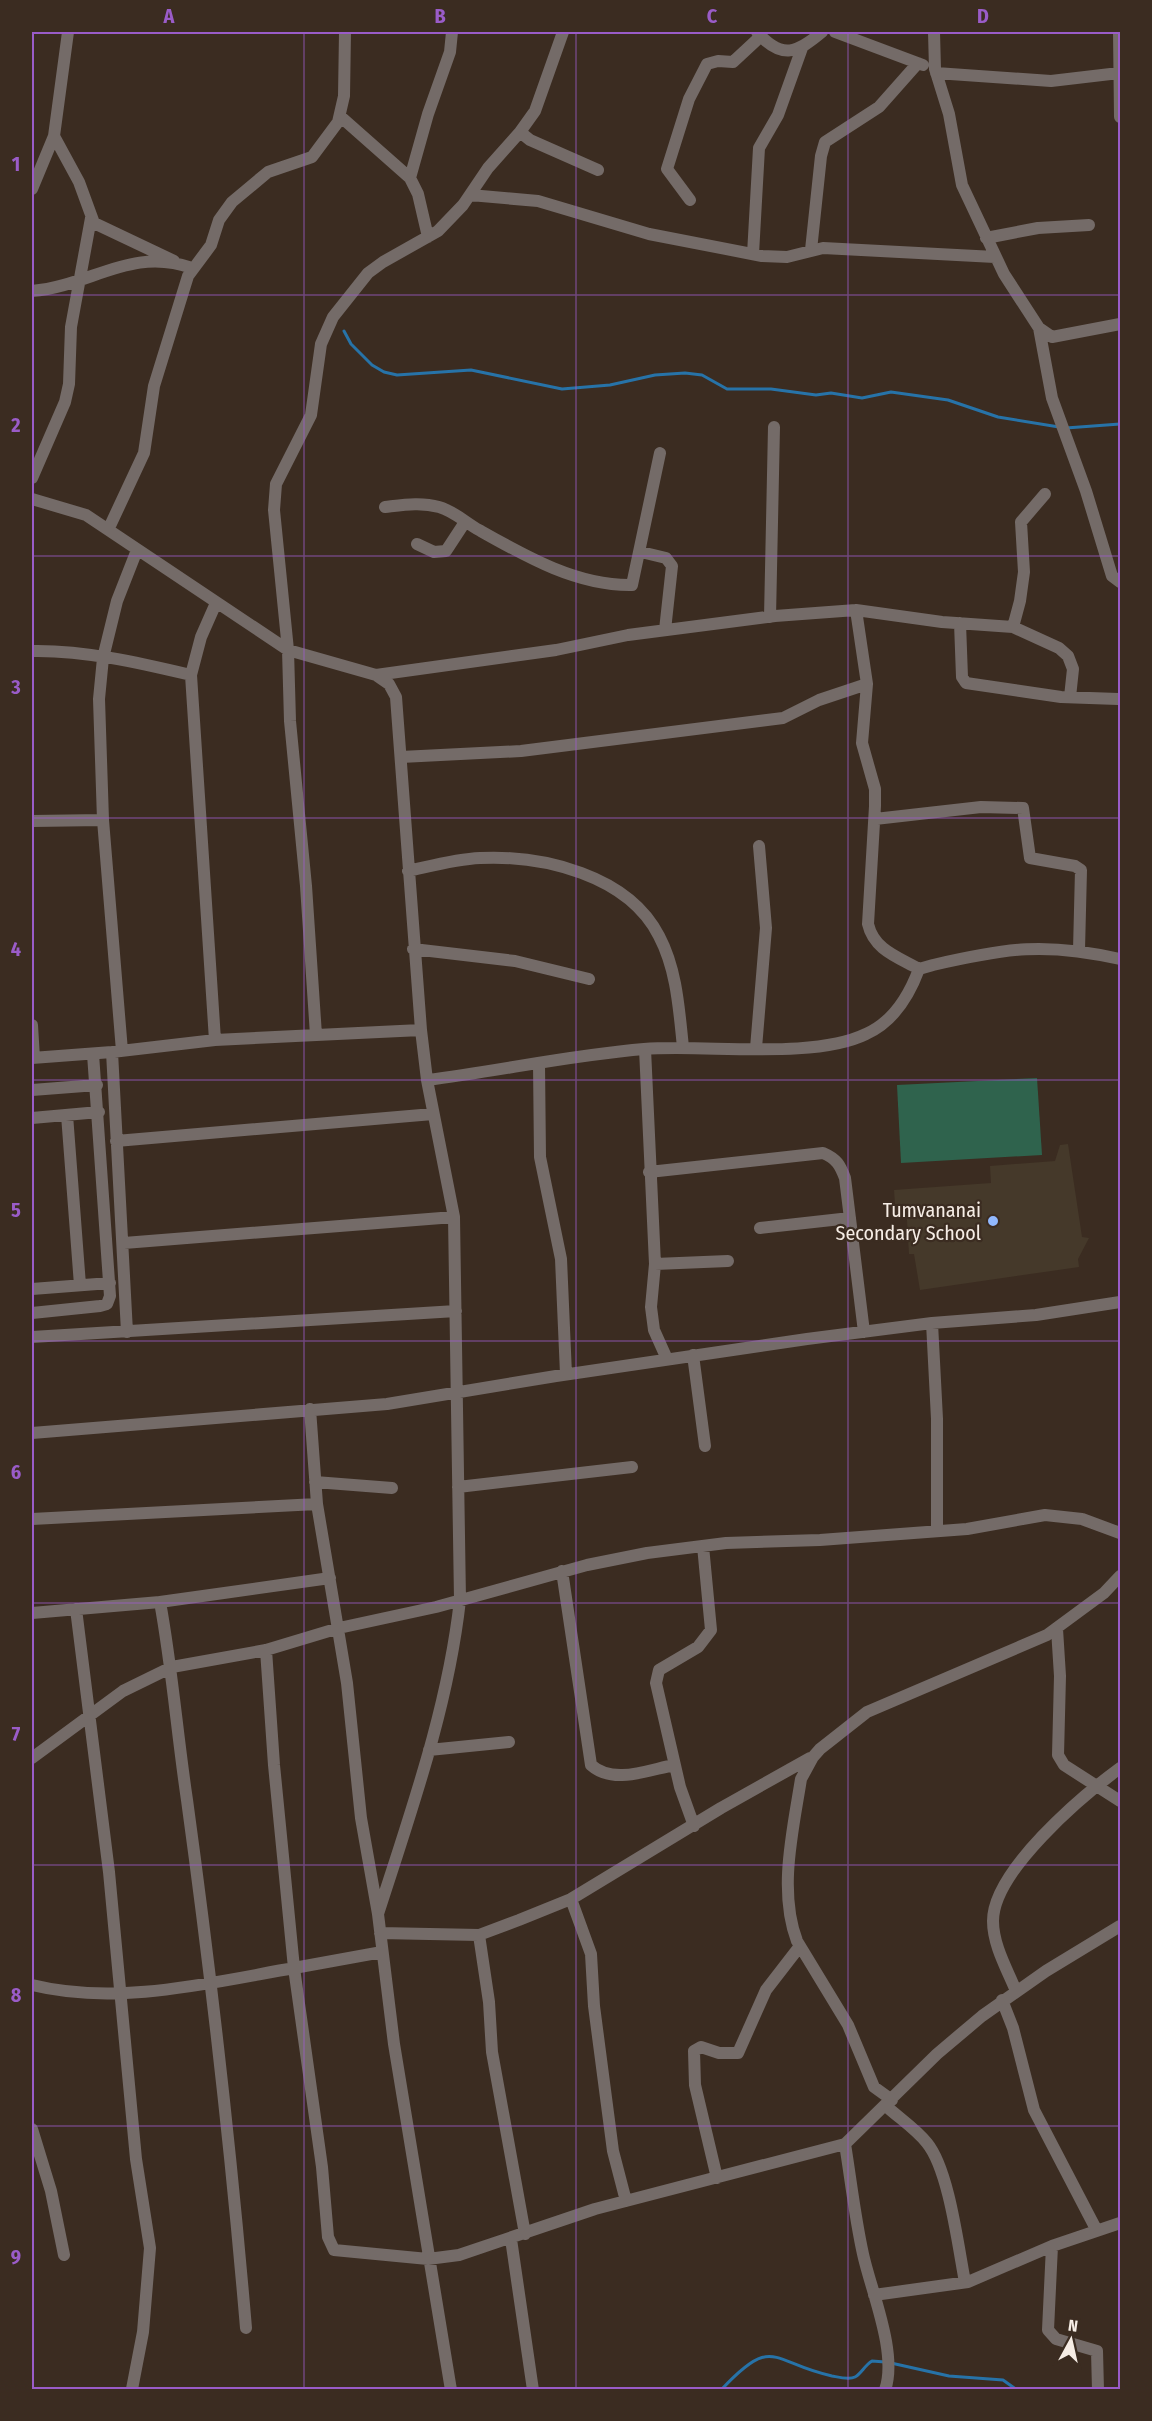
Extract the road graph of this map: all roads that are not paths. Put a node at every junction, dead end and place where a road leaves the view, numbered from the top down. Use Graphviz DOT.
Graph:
graph roads {
  1 [pos="68,32"];
  2 [pos="345,32"];
  3 [pos="452,32"];
  4 [pos="563,32"];
  5 [pos="822,32"];
  6 [pos="835,32"];
  7 [pos="934,32"];
  8 [pos="1119,32"];
  9 [pos="759,34"];
  10 [pos="802,48"];
  11 [pos="918,63"];
  12 [pos="935,71"];
  13 [pos="1119,73"];
  14 [pos="341,117"];
  15 [pos="1120,117"];
  16 [pos="520,132"];
  17 [pos="54,136"];
  18 [pos="598,170"];
  19 [pos="410,178"];
  20 [pos="32,189"];
  21 [pos="470,195"];
  22 [pos="690,200"];
  23 [pos="91,218"];
  24 [pos="1089,225"];
  25 [pos="428,237"];
  26 [pos="986,237"];
  27 [pos="811,250"];
  28 [pos="753,254"];
  29 [pos="995,257"];
  30 [pos="174,261"];
  31 [pos="192,268"];
  32 [pos="78,282"];
  33 [pos="32,291"];
  34 [pos="1120,324"];
  35 [pos="1039,328"];
  36 [pos="774,427"];
  37 [pos="660,453"];
  38 [pos="32,478"];
  39 [pos="1045,494"];
  40 [pos="32,499"];
  41 [pos="385,507"];
  42 [pos="465,522"];
  43 [pos="108,528"];
  44 [pos="417,544"];
  45 [pos="137,550"];
  46 [pos="641,552"];
  47 [pos="1120,582"];
  48 [pos="216,603"];
  49 [pos="856,610"];
  50 [pos="770,617"];
  51 [pos="960,623"];
  52 [pos="1012,627"];
  53 [pos="665,630"];
  54 [pos="288,650"];
  55 [pos="32,651"];
  56 [pos="103,658"];
  57 [pos="191,675"];
  58 [pos="376,675"];
  59 [pos="867,684"];
  60 [pos="1070,697"];
  61 [pos="1118,699"];
  62 [pos="401,757"];
  63 [pos="103,819"];
  64 [pos="875,819"];
  65 [pos="32,820"];
  66 [pos="759,846"];
  67 [pos="408,871"];
  68 [pos="413,949"];
  69 [pos="1079,950"];
  70 [pos="1120,959"];
  71 [pos="920,969"];
  72 [pos="589,979"];
  73 [pos="32,1025"];
  74 [pos="421,1030"];
  75 [pos="316,1035"];
  76 [pos="215,1040"];
  77 [pos="683,1047"];
  78 [pos="756,1048"];
  79 [pos="645,1049"];
  80 [pos="117,1052"];
  81 [pos="93,1054"];
  82 [pos="33,1058"];
  83 [pos="539,1064"];
  84 [pos="427,1080"];
  85 [pos="97,1085"];
  86 [pos="32,1090"];
  87 [pos="99,1112"];
  88 [pos="433,1114"];
  89 [pos="67,1115"];
  90 [pos="32,1118"];
  91 [pos="116,1141"];
  92 [pos="649,1172"];
  93 [pos="454,1217"];
  94 [pos="850,1218"];
  95 [pos="760,1228"];
  96 [pos="124,1243"];
  97 [pos="728,1261"];
  98 [pos="655,1264"];
  99 [pos="110,1283"];
  100 [pos="81,1286"];
  101 [pos="32,1289"];
  102 [pos="1120,1302"];
  103 [pos="456,1311"];
  104 [pos="32,1313"];
  105 [pos="932,1323"];
  106 [pos="127,1332"];
  107 [pos="864,1332"];
  108 [pos="32,1337"];
  109 [pos="693,1355"];
  110 [pos="667,1359"];
  111 [pos="566,1374"];
  112 [pos="456,1392"];
  113 [pos="310,1409"];
  114 [pos="32,1433"];
  115 [pos="705,1446"];
  116 [pos="632,1467"];
  117 [pos="315,1482"];
  118 [pos="458,1486"];
  119 [pos="392,1488"];
  120 [pos="317,1504"];
  121 [pos="32,1520"];
  122 [pos="937,1531"];
  123 [pos="1120,1533"];
  124 [pos="703,1546"];
  125 [pos="562,1571"];
  126 [pos="1120,1576"];
  127 [pos="330,1578"];
  128 [pos="460,1600"];
  129 [pos="160,1602"];
  130 [pos="75,1609"];
  131 [pos="32,1612"];
  132 [pos="339,1628"];
  133 [pos="1057,1629"];
  134 [pos="266,1650"];
  135 [pos="172,1667"];
  136 [pos="88,1718"];
  137 [pos="509,1742"];
  138 [pos="429,1750"];
  139 [pos="813,1757"];
  140 [pos="32,1758"];
  141 [pos="674,1765"];
  142 [pos="1120,1768"];
  143 [pos="1097,1785"];
  144 [pos="1120,1802"];
  145 [pos="694,1826"];
  146 [pos="571,1899"];
  147 [pos="378,1914"];
  148 [pos="1120,1926"];
  149 [pos="380,1933"];
  150 [pos="479,1935"];
  151 [pos="800,1946"];
  152 [pos="382,1952"];
  153 [pos="294,1968"];
  154 [pos="212,1982"];
  155 [pos="32,1985"];
  156 [pos="1016,1991"];
  157 [pos="121,1994"];
  158 [pos="1002,2000"];
  159 [pos="889,2103"];
  160 [pos="32,2129"];
  161 [pos="846,2144"];
  162 [pos="717,2178"];
  163 [pos="626,2201"];
  164 [pos="1120,2223"];
  165 [pos="1096,2229"];
  166 [pos="525,2234"];
  167 [pos="511,2239"];
  168 [pos="1052,2246"];
  169 [pos="64,2254"];
  170 [pos="428,2259"];
  171 [pos="965,2282"];
  172 [pos="874,2295"];
  173 [pos="246,2328"];
  174 [pos="132,2389"];
  175 [pos="451,2390"];
  176 [pos="533,2390"];
  177 [pos="885,2390"];
  178 [pos="1098,2390"];
  1 -- 17 [label="street"];
  2 -- 14 [label="street"];
  3 -- 19 [label="street"];
  4 -- 16 [label="street"];
  5 -- 10 [label="street"];
  6 -- 11 [label="street"];
  7 -- 12 [label="street"];
  8 -- 13 [label="street"];
  9 -- 10 [label="street"];
  9 -- 22 [label="street"];
  10 -- 28 [label="street"];
  11 -- 12 [label="street"];
  11 -- 27 [label="street"];
  12 -- 13 [label="street"];
  12 -- 26 [label="street"];
  13 -- 15 [label="street"];
  14 -- 19 [label="street"];
  14 -- 31 [label="street"];
  16 -- 18 [label="street"];
  16 -- 21 [label="street"];
  17 -- 20 [label="street"];
  17 -- 23 [label="street"];
  19 -- 25 [label="street"];
  21 -- 25 [label="street"];
  21 -- 28 [label="street"];
  23 -- 30 [label="street"];
  23 -- 32 [label="street"];
  24 -- 26 [label="street"];
  25 -- 54 [label="street"];
  26 -- 29 [label="street"];
  27 -- 28 [label="street"];
  27 -- 29 [label="street"];
  29 -- 35 [label="street"];
  30 -- 31 [label="street"];
  30 -- 32 [label="street"];
  31 -- 43 [label="street"];
  32 -- 33 [label="street"];
  32 -- 38 [label="street"];
  34 -- 35 [label="street"];
  35 -- 47 [label="street"];
  36 -- 50 [label="street"];
  37 -- 46 [label="street"];
  39 -- 52 [label="street"];
  40 -- 43 [label="street"];
  41 -- 42 [label="street"];
  42 -- 44 [label="street"];
  42 -- 46 [label="street"];
  43 -- 45 [label="street"];
  45 -- 48 [label="street"];
  45 -- 56 [label="street"];
  46 -- 53 [label="street"];
  48 -- 54 [label="street"];
  48 -- 57 [label="street"];
  49 -- 50 [label="street"];
  49 -- 51 [label="street"];
  49 -- 59 [label="street"];
  50 -- 53 [label="street"];
  51 -- 52 [label="street"];
  51 -- 60 [label="street"];
  52 -- 60 [label="street"];
  53 -- 58 [label="street"];
  54 -- 58 [label="street"];
  54 -- 75 [label="street"];
  55 -- 56 [label="street"];
  56 -- 57 [label="street"];
  56 -- 63 [label="street"];
  57 -- 76 [label="street"];
  58 -- 62 [label="street"];
  59 -- 62 [label="street"];
  59 -- 64 [label="street"];
  60 -- 61 [label="street"];
  62 -- 67 [label="street"];
  63 -- 65 [label="street"];
  63 -- 80 [label="street"];
  64 -- 69 [label="street"];
  64 -- 71 [label="street"];
  66 -- 78 [label="street"];
  67 -- 68 [label="street"];
  67 -- 77 [label="street"];
  68 -- 72 [label="street"];
  68 -- 74 [label="street"];
  69 -- 70 [label="street"];
  69 -- 71 [label="street"];
  71 -- 78 [label="street"];
  73 -- 82 [label="street"];
  74 -- 75 [label="street"];
  74 -- 84 [label="street"];
  75 -- 76 [label="street"];
  76 -- 80 [label="street"];
  77 -- 78 [label="street"];
  77 -- 79 [label="street"];
  79 -- 83 [label="street"];
  79 -- 92 [label="street"];
  80 -- 81 [label="street"];
  80 -- 91 [label="street"];
  81 -- 82 [label="street"];
  81 -- 85 [label="street"];
  83 -- 84 [label="street"];
  83 -- 111 [label="street"];
  84 -- 88 [label="street"];
  85 -- 86 [label="street"];
  85 -- 87 [label="street"];
  87 -- 89 [label="street"];
  87 -- 99 [label="street"];
  88 -- 91 [label="street"];
  88 -- 93 [label="street"];
  89 -- 90 [label="street"];
  89 -- 100 [label="street"];
  91 -- 96 [label="street"];
  92 -- 94 [label="street"];
  92 -- 98 [label="street"];
  93 -- 96 [label="street"];
  93 -- 103 [label="street"];
  94 -- 95 [label="street"];
  94 -- 107 [label="street"];
  96 -- 106 [label="street"];
  97 -- 98 [label="street"];
  98 -- 110 [label="street"];
  99 -- 100 [label="street"];
  99 -- 104 [label="street"];
  100 -- 101 [label="street"];
  102 -- 105 [label="street"];
  103 -- 106 [label="street"];
  103 -- 112 [label="street"];
  105 -- 107 [label="street"];
  105 -- 122 [label="street"];
  106 -- 108 [label="street"];
  107 -- 109 [label="street"];
  109 -- 110 [label="street"];
  109 -- 115 [label="street"];
  110 -- 111 [label="street"];
  111 -- 112 [label="street"];
  112 -- 113 [label="street"];
  112 -- 118 [label="street"];
  113 -- 114 [label="street"];
  113 -- 117 [label="street"];
  116 -- 118 [label="street"];
  117 -- 119 [label="street"];
  117 -- 120 [label="street"];
  118 -- 128 [label="street"];
  120 -- 121 [label="street"];
  120 -- 127 [label="street"];
  122 -- 123 [label="street"];
  122 -- 124 [label="street"];
  124 -- 125 [label="street"];
  124 -- 141 [label="street"];
  125 -- 128 [label="street"];
  125 -- 141 [label="street"];
  126 -- 133 [label="street"];
  127 -- 129 [label="street"];
  127 -- 132 [label="street"];
  128 -- 132 [label="street"];
  128 -- 138 [label="street"];
  129 -- 130 [label="street"];
  129 -- 135 [label="street"];
  130 -- 131 [label="street"];
  130 -- 136 [label="street"];
  132 -- 134 [label="street"];
  132 -- 147 [label="street"];
  133 -- 139 [label="street"];
  133 -- 143 [label="street"];
  134 -- 135 [label="street"];
  134 -- 153 [label="street"];
  135 -- 136 [label="street"];
  135 -- 154 [label="street"];
  136 -- 140 [label="street"];
  136 -- 157 [label="street"];
  137 -- 138 [label="street"];
  138 -- 147 [label="street"];
  139 -- 145 [label="street"];
  139 -- 151 [label="street"];
  141 -- 145 [label="street"];
  142 -- 143 [label="street"];
  143 -- 144 [label="street"];
  143 -- 156 [label="street"];
  145 -- 146 [label="street"];
  146 -- 150 [label="street"];
  146 -- 163 [label="street"];
  147 -- 149 [label="street"];
  148 -- 156 [label="street"];
  149 -- 150 [label="street"];
  149 -- 152 [label="street"];
  150 -- 166 [label="street"];
  151 -- 159 [label="street"];
  151 -- 162 [label="street"];
  152 -- 153 [label="street"];
  152 -- 170 [label="street"];
  153 -- 154 [label="street"];
  153 -- 170 [label="street"];
  154 -- 157 [label="street"];
  154 -- 173 [label="street"];
  155 -- 157 [label="street"];
  156 -- 158 [label="street"];
  157 -- 174 [label="street"];
  158 -- 159 [label="street"];
  158 -- 165 [label="street"];
  159 -- 161 [label="street"];
  159 -- 171 [label="street"];
  160 -- 169 [label="street"];
  161 -- 162 [label="street"];
  161 -- 172 [label="street"];
  162 -- 163 [label="street"];
  163 -- 166 [label="street"];
  164 -- 165 [label="street"];
  165 -- 168 [label="street"];
  166 -- 167 [label="street"];
  167 -- 170 [label="street"];
  167 -- 176 [label="street"];
  168 -- 171 [label="street"];
  168 -- 178 [label="street"];
  170 -- 175 [label="street"];
  171 -- 172 [label="street"];
  172 -- 177 [label="street"];
}
